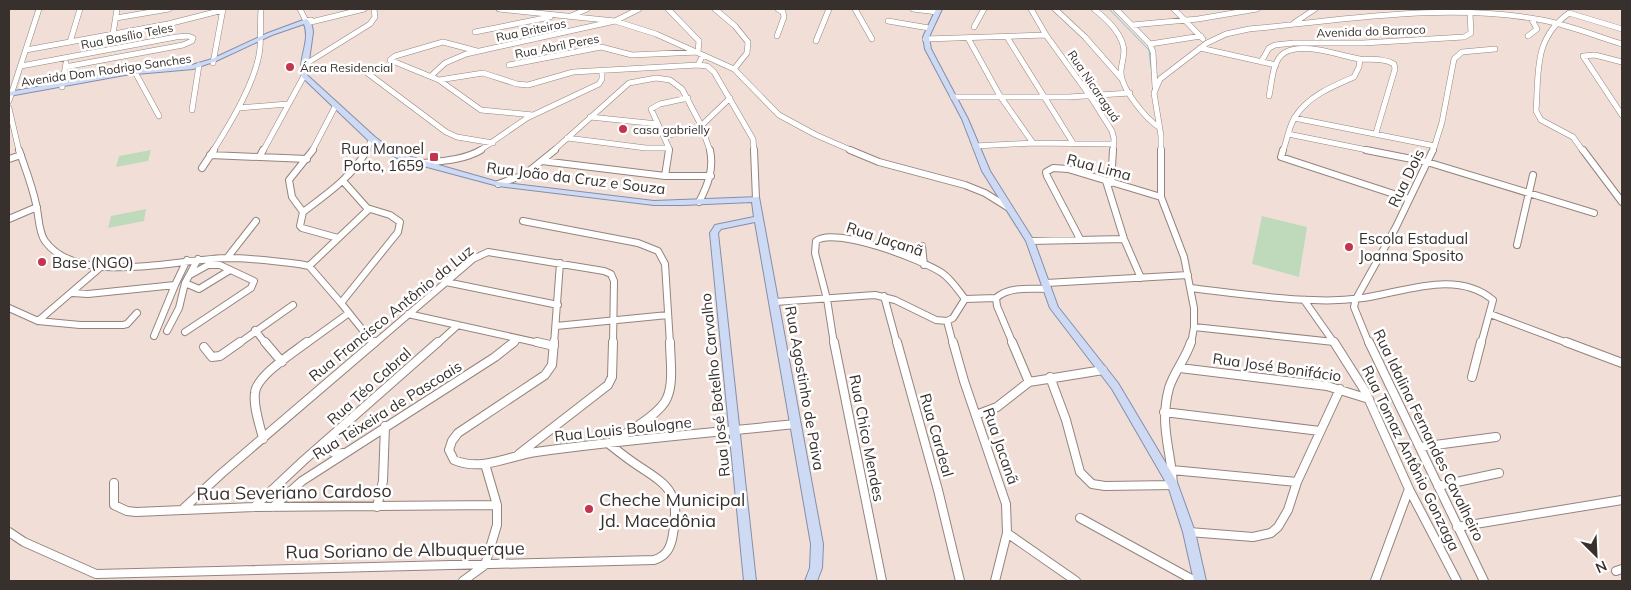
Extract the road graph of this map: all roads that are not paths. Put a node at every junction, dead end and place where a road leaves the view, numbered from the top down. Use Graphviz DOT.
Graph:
graph roads {
  1 [pos="38,9"];
  2 [pos="80,9"];
  3 [pos="117,9"];
  4 [pos="169,9"];
  5 [pos="223,9"];
  6 [pos="261,9"];
  7 [pos="300,9"];
  8 [pos="364,9"];
  9 [pos="374,9"];
  10 [pos="499,9"];
  11 [pos="586,9"];
  12 [pos="639,9"];
  13 [pos="668,9"];
  14 [pos="715,9"];
  15 [pos="778,9"];
  16 [pos="828,9"];
  17 [pos="855,9"];
  18 [pos="913,9"];
  19 [pos="984,9"];
  20 [pos="1031,9"];
  21 [pos="1055,9"];
  22 [pos="1094,9"];
  23 [pos="1117,9"];
  24 [pos="1124,9"];
  25 [pos="1174,9"];
  26 [pos="1257,9"];
  27 [pos="1315,9"];
  28 [pos="1388,9"];
  29 [pos="158,10"];
  30 [pos="344,11"];
  31 [pos="938,11"];
  32 [pos="1458,11"];
  33 [pos="1400,14"];
  34 [pos="1470,14"];
  35 [pos="556,15"];
  36 [pos="571,16"];
  37 [pos="116,18"];
  38 [pos="1531,18"];
  39 [pos="1186,20"];
  40 [pos="615,21"];
  41 [pos="888,21"];
  42 [pos="306,22"];
  43 [pos="1293,24"];
  44 [pos="1557,24"];
  45 [pos="1132,25"];
  46 [pos="974,27"];
  47 [pos="929,28"];
  48 [pos="1622,28"];
  49 [pos="474,32"];
  50 [pos="114,34"];
  51 [pos="1046,35"];
  52 [pos="777,36"];
  53 [pos="1201,36"];
  54 [pos="1528,36"];
  55 [pos="1007,37"];
  56 [pos="968,38"];
  57 [pos="872,39"];
  58 [pos="925,39"];
  59 [pos="259,40"];
  60 [pos="816,41"];
  61 [pos="70,42"];
  62 [pos="1207,43"];
  63 [pos="1150,44"];
  64 [pos="1622,44"];
  65 [pos="1200,48"];
  66 [pos="1495,49"];
  67 [pos="26,50"];
  68 [pos="477,51"];
  69 [pos="701,53"];
  70 [pos="66,58"];
  71 [pos="1360,58"];
  72 [pos="213,61"];
  73 [pos="1261,62"];
  74 [pos="1622,62"];
  75 [pos="304,65"];
  76 [pos="509,65"];
  77 [pos="698,65"];
  78 [pos="1276,65"];
  79 [pos="20,66"];
  80 [pos="65,67"];
  81 [pos="199,67"];
  82 [pos="734,69"];
  83 [pos="602,70"];
  84 [pos="366,72"];
  85 [pos="135,74"];
  86 [pos="304,76"];
  87 [pos="431,76"];
  88 [pos="1121,78"];
  89 [pos="439,80"];
  90 [pos="62,85"];
  91 [pos="1155,87"];
  92 [pos="1130,94"];
  93 [pos="10,96"];
  94 [pos="1000,96"];
  95 [pos="1044,96"];
  96 [pos="1090,96"];
  97 [pos="1269,96"];
  98 [pos="953,97"];
  99 [pos="688,98"];
  100 [pos="730,98"];
  101 [pos="288,104"];
  102 [pos="336,105"];
  103 [pos="9,108"];
  104 [pos="239,108"];
  105 [pos="192,110"];
  106 [pos="533,115"];
  107 [pos="1622,115"];
  108 [pos="159,116"];
  109 [pos="590,117"];
  110 [pos="1294,118"];
  111 [pos="658,124"];
  112 [pos="703,126"];
  113 [pos="1160,128"];
  114 [pos="1376,133"];
  115 [pos="1288,134"];
  116 [pos="664,136"];
  117 [pos="567,138"];
  118 [pos="372,139"];
  119 [pos="493,143"];
  120 [pos="1033,143"];
  121 [pos="1073,143"];
  122 [pos="1113,144"];
  123 [pos="975,146"];
  124 [pos="1435,146"];
  125 [pos="669,148"];
  126 [pos="21,155"];
  127 [pos="210,155"];
  128 [pos="260,156"];
  129 [pos="9,159"];
  130 [pos="307,159"];
  131 [pos="542,161"];
  132 [pos="1427,162"];
  133 [pos="423,163"];
  134 [pos="202,168"];
  135 [pos="1534,175"];
  136 [pos="665,176"];
  137 [pos="711,176"];
  138 [pos="343,181"];
  139 [pos="1108,182"];
  140 [pos="498,184"];
  141 [pos="1529,193"];
  142 [pos="1162,197"];
  143 [pos="756,199"];
  144 [pos="1409,200"];
  145 [pos="699,202"];
  146 [pos="1622,202"];
  147 [pos="37,207"];
  148 [pos="369,209"];
  149 [pos="1012,210"];
  150 [pos="302,212"];
  151 [pos="1594,212"];
  152 [pos="9,219"];
  153 [pos="758,219"];
  154 [pos="256,221"];
  155 [pos="522,221"];
  156 [pos="338,238"];
  157 [pos="1080,239"];
  158 [pos="1124,239"];
  159 [pos="1030,241"];
  160 [pos="1517,245"];
  161 [pos="922,246"];
  162 [pos="227,258"];
  163 [pos="201,259"];
  164 [pos="187,260"];
  165 [pos="560,263"];
  166 [pos="924,265"];
  167 [pos="102,266"];
  168 [pos="309,266"];
  169 [pos="230,270"];
  170 [pos="190,275"];
  171 [pos="1188,275"];
  172 [pos="1141,278"];
  173 [pos="446,282"];
  174 [pos="184,283"];
  175 [pos="175,285"];
  176 [pos="1047,286"];
  177 [pos="1191,288"];
  178 [pos="72,293"];
  179 [pos="884,296"];
  180 [pos="996,298"];
  181 [pos="823,299"];
  182 [pos="965,299"];
  183 [pos="1356,299"];
  184 [pos="1304,300"];
  185 [pos="775,302"];
  186 [pos="340,303"];
  187 [pos="293,305"];
  188 [pos="558,305"];
  189 [pos="9,308"];
  190 [pos="137,313"];
  191 [pos="349,313"];
  192 [pos="408,314"];
  193 [pos="1490,314"];
  194 [pos="668,315"];
  195 [pos="613,320"];
  196 [pos="38,321"];
  197 [pos="947,321"];
  198 [pos="458,325"];
  199 [pos="556,326"];
  200 [pos="1194,327"];
  201 [pos="256,330"];
  202 [pos="166,331"];
  203 [pos="185,332"];
  204 [pos="154,336"];
  205 [pos="518,339"];
  206 [pos="1334,342"];
  207 [pos="374,343"];
  208 [pos="554,346"];
  209 [pos="204,347"];
  210 [pos="282,362"];
  211 [pos="1622,363"];
  212 [pos="1180,368"];
  213 [pos="1103,370"];
  214 [pos="1050,377"];
  215 [pos="1472,377"];
  216 [pos="1030,382"];
  217 [pos="1340,389"];
  218 [pos="1369,398"];
  219 [pos="1164,412"];
  220 [pos="976,415"];
  221 [pos="795,424"];
  222 [pos="385,426"];
  223 [pos="734,431"];
  224 [pos="1320,431"];
  225 [pos="1496,437"];
  226 [pos="263,439"];
  227 [pos="329,440"];
  228 [pos="609,444"];
  229 [pos="1420,447"];
  230 [pos="346,452"];
  231 [pos="519,454"];
  232 [pos="485,464"];
  233 [pos="1172,470"];
  234 [pos="1499,473"];
  235 [pos="1297,482"];
  236 [pos="114,483"];
  237 [pos="1173,485"];
  238 [pos="1438,486"];
  239 [pos="1409,489"];
  240 [pos="1622,500"];
  241 [pos="497,505"];
  242 [pos="254,507"];
  243 [pos="273,507"];
  244 [pos="377,507"];
  245 [pos="183,509"];
  246 [pos="1080,518"];
  247 [pos="1458,528"];
  248 [pos="9,532"];
  249 [pos="1189,532"];
  250 [pos="1007,533"];
  251 [pos="485,564"];
  252 [pos="464,581"];
  253 [pos="750,581"];
  254 [pos="811,581"];
  255 [pos="882,581"];
  256 [pos="960,581"];
  257 [pos="995,581"];
  258 [pos="1076,581"];
  259 [pos="1195,581"];
  260 [pos="1200,581"];
  261 [pos="1375,581"];
  262 [pos="1457,581"];
  263 [pos="1484,581"];
  1 -- 67 [label="street"];
  2 -- 61 [label="street"];
  3 -- 37 [label="street"];
  4 -- 29 [label="street"];
  5 -- 50 [label="street"];
  5 -- 72 [label="street"];
  6 -- 59 [label="street"];
  7 -- 42 [label="street"];
  8 -- 30 [label="street, Avenida Dom Rodrigo Sanches"];
  9 -- 75 [label="street"];
  10 -- 35 [label="street"];
  11 -- 36 [label="street"];
  12 -- 40 [label="street, Rua Briteiros"];
  13 -- 69 [label="street"];
  14 -- 82 [label="street"];
  15 -- 52 [label="street"];
  16 -- 60 [label="street"];
  17 -- 57 [label="street"];
  18 -- 31 [label="street"];
  19 -- 46 [label="street"];
  20 -- 51 [label="street, Rua Nicaraguá"];
  21 -- 88 [label="street"];
  22 -- 88 [label="street"];
  23 -- 24 [label="street"];
  23 -- 45 [label="street"];
  25 -- 39 [label="street"];
  26 -- 39 [label="street"];
  27 -- 43 [label="street"];
  28 -- 33 [label="street"];
  29 -- 37 [label="street"];
  30 -- 42 [label="street, Avenida Dom Rodrigo Sanches"];
  31 -- 47 [label="main road"];
  32 -- 33 [label="street"];
  32 -- 34 [label="street"];
  33 -- 43 [label="street"];
  34 -- 38 [label="street"];
  34 -- 73 [label="street, Avenida do Barroco"];
  35 -- 36 [label="street"];
  35 -- 49 [label="street"];
  36 -- 40 [label="street"];
  37 -- 50 [label="street"];
  38 -- 44 [label="street"];
  38 -- 54 [label="street"];
  39 -- 45 [label="street"];
  39 -- 53 [label="street"];
  40 -- 68 [label="street, Rua Briteiros"];
  40 -- 69 [label="street"];
  41 -- 47 [label="street"];
  42 -- 59 [label="main road, Avenida Dom Rodrigo Sanches"];
  42 -- 75 [label="main road"];
  43 -- 62 [label="street"];
  44 -- 48 [label="street"];
  44 -- 64 [label="street"];
  44 -- 146 [label="street"];
  45 -- 63 [label="street"];
  47 -- 58 [label="main road"];
  50 -- 61 [label="street"];
  51 -- 55 [label="street"];
  51 -- 96 [label="street, Rua Nicaraguá"];
  53 -- 62 [label="street"];
  53 -- 63 [label="street"];
  55 -- 56 [label="street"];
  55 -- 95 [label="street"];
  56 -- 58 [label="street"];
  56 -- 94 [label="street"];
  58 -- 98 [label="main road"];
  59 -- 72 [label="main road, Avenida Dom Rodrigo Sanches"];
  59 -- 104 [label="street"];
  61 -- 67 [label="street"];
  62 -- 65 [label="street"];
  63 -- 91 [label="street"];
  65 -- 73 [label="street"];
  65 -- 91 [label="street"];
  66 -- 124 [label="street, Rua Dois"];
  67 -- 79 [label="street"];
  68 -- 87 [label="street, Rua Briteiros"];
  68 -- 87 [label="street"];
  69 -- 76 [label="street, Rua Abril Peres"];
  69 -- 77 [label="street"];
  69 -- 82 [label="street"];
  70 -- 79 [label="street, Rua Basílio Teles"];
  70 -- 80 [label="street"];
  70 -- 80 [label="street, Rua Basílio Teles"];
  71 -- 78 [label="street"];
  71 -- 110 [label="street"];
  71 -- 114 [label="street"];
  72 -- 81 [label="main road, Avenida Dom Rodrigo Sanches"];
  73 -- 78 [label="street"];
  74 -- 107 [label="street"];
  75 -- 86 [label="main road"];
  77 -- 83 [label="street"];
  77 -- 100 [label="street"];
  78 -- 97 [label="street"];
  79 -- 93 [label="street"];
  80 -- 90 [label="street"];
  81 -- 85 [label="main road, Avenida Dom Rodrigo Sanches"];
  81 -- 105 [label="street"];
  82 -- 149 [label="street"];
  83 -- 89 [label="street"];
  83 -- 106 [label="street"];
  84 -- 119 [label="street"];
  85 -- 90 [label="main road, Avenida Dom Rodrigo Sanches"];
  85 -- 108 [label="street"];
  86 -- 101 [label="street"];
  86 -- 102 [label="main road, Rua João da Cruz e Souza"];
  87 -- 89 [label="street"];
  88 -- 92 [label="street"];
  89 -- 106 [label="street"];
  90 -- 93 [label="main road, Avenida Dom Rodrigo Sanches"];
  91 -- 113 [label="street"];
  92 -- 96 [label="street"];
  92 -- 113 [label="street"];
  94 -- 95 [label="street"];
  94 -- 98 [label="street"];
  94 -- 120 [label="street"];
  95 -- 96 [label="street"];
  95 -- 121 [label="street"];
  96 -- 122 [label="street, Rua Nicaraguá"];
  98 -- 123 [label="main road"];
  99 -- 109 [label="street"];
  99 -- 111 [label="street"];
  99 -- 112 [label="street"];
  100 -- 112 [label="street"];
  100 -- 143 [label="street"];
  101 -- 104 [label="street"];
  101 -- 128 [label="street"];
  102 -- 118 [label="main road, Rua João da Cruz e Souza"];
  102 -- 130 [label="street"];
  103 -- 126 [label="street"];
  104 -- 127 [label="street"];
  106 -- 119 [label="street"];
  109 -- 111 [label="street"];
  109 -- 117 [label="street"];
  110 -- 114 [label="street"];
  110 -- 115 [label="street"];
  111 -- 116 [label="street"];
  112 -- 116 [label="street"];
  112 -- 137 [label="street"];
  113 -- 142 [label="street"];
  114 -- 124 [label="street"];
  115 -- 132 [label="street"];
  115 -- 144 [label="street"];
  116 -- 125 [label="street"];
  117 -- 125 [label="street"];
  117 -- 131 [label="street"];
  118 -- 133 [label="main road, Rua João da Cruz e Souza"];
  118 -- 138 [label="street"];
  119 -- 133 [label="street"];
  120 -- 121 [label="street"];
  120 -- 123 [label="street"];
  121 -- 122 [label="street"];
  122 -- 139 [label="street, Rua Nicaraguá"];
  123 -- 149 [label="main road"];
  124 -- 132 [label="street, Rua Dois"];
  125 -- 136 [label="street"];
  126 -- 129 [label="street"];
  126 -- 147 [label="street"];
  127 -- 128 [label="street"];
  127 -- 134 [label="street"];
  128 -- 130 [label="street"];
  130 -- 150 [label="street"];
  131 -- 136 [label="street"];
  131 -- 140 [label="street"];
  132 -- 141 [label="street"];
  132 -- 144 [label="street, Rua Dois"];
  133 -- 140 [label="main road, Rua João da Cruz e Souza"];
  135 -- 141 [label="street"];
  136 -- 137 [label="street"];
  137 -- 145 [label="street"];
  138 -- 148 [label="street"];
  138 -- 150 [label="street"];
  139 -- 142 [label="street, Rua Lima"];
  139 -- 157 [label="street, Rua Lima"];
  139 -- 158 [label="street, Rua Nicaraguá"];
  140 -- 145 [label="main road, Rua João da Cruz e Souza"];
  141 -- 151 [label="street"];
  141 -- 160 [label="street"];
  142 -- 171 [label="street"];
  143 -- 145 [label="main road, Rua João da Cruz e Souza"];
  143 -- 153 [label="main road, Rua Agostinho de Paiva"];
  144 -- 183 [label="street, Rua Dois"];
  147 -- 152 [label="street"];
  147 -- 167 [label="street"];
  148 -- 156 [label="street"];
  148 -- 186 [label="street"];
  149 -- 159 [label="main road"];
  150 -- 156 [label="street"];
  153 -- 185 [label="main road, Rua Agostinho de Paiva"];
  153 -- 223 [label="main road, Rua José Botelho Carvalho"];
  154 -- 162 [label="street"];
  155 -- 194 [label="street"];
  156 -- 168 [label="street"];
  157 -- 158 [label="street"];
  157 -- 159 [label="street"];
  158 -- 172 [label="street, Rua Nicaraguá"];
  159 -- 176 [label="main road"];
  161 -- 166 [label="street"];
  162 -- 163 [label="street"];
  162 -- 168 [label="street"];
  163 -- 164 [label="street"];
  163 -- 170 [label="street"];
  164 -- 167 [label="street"];
  164 -- 175 [label="street"];
  165 -- 173 [label="street, Rua Francisco Antônio da Luz"];
  165 -- 188 [label="street"];
  165 -- 195 [label="street, Rua Francisco Antônio da Luz"];
  166 -- 181 [label="street, Rua Jaçanã"];
  166 -- 182 [label="street, Rua Jaçanã"];
  167 -- 178 [label="street"];
  168 -- 186 [label="street"];
  169 -- 170 [label="street"];
  169 -- 174 [label="street"];
  169 -- 203 [label="street"];
  170 -- 174 [label="street"];
  171 -- 172 [label="street"];
  171 -- 177 [label="street"];
  172 -- 176 [label="street"];
  173 -- 188 [label="street"];
  173 -- 192 [label="street, Rua Francisco Antônio da Luz"];
  174 -- 202 [label="street"];
  175 -- 178 [label="street"];
  175 -- 204 [label="street"];
  176 -- 180 [label="street"];
  176 -- 213 [label="main road"];
  177 -- 184 [label="street"];
  177 -- 200 [label="street"];
  178 -- 196 [label="street"];
  179 -- 181 [label="street"];
  179 -- 197 [label="street"];
  179 -- 256 [label="street, Rua Cardeal"];
  180 -- 182 [label="street"];
  180 -- 216 [label="street"];
  181 -- 185 [label="street"];
  181 -- 255 [label="street, Rua Chico Mendes"];
  182 -- 197 [label="street"];
  183 -- 184 [label="street"];
  183 -- 193 [label="street"];
  183 -- 229 [label="street, Rua Idalina Fernandes Cavalheiro"];
  184 -- 206 [label="street, Rua Tomaz Antônio Gonzaga"];
  185 -- 221 [label="main road, Rua Agostinho de Paiva"];
  186 -- 191 [label="street"];
  187 -- 201 [label="street"];
  188 -- 199 [label="street"];
  189 -- 196 [label="street"];
  190 -- 196 [label="street"];
  191 -- 207 [label="street"];
  191 -- 210 [label="street"];
  192 -- 198 [label="street"];
  192 -- 207 [label="street, Rua Francisco Antônio da Luz"];
  193 -- 211 [label="street"];
  193 -- 215 [label="street"];
  194 -- 195 [label="street"];
  194 -- 228 [label="street"];
  195 -- 199 [label="street"];
  195 -- 231 [label="street, Rua Francisco Antônio da Luz"];
  197 -- 220 [label="street, Rua Jacanã"];
  198 -- 205 [label="street"];
  198 -- 227 [label="street, Rua Téo Cabral"];
  199 -- 208 [label="street"];
  200 -- 206 [label="street"];
  200 -- 212 [label="street"];
  201 -- 209 [label="street"];
  201 -- 210 [label="street"];
  205 -- 208 [label="street"];
  205 -- 222 [label="street, Rua Teixeira de Pascoais"];
  206 -- 218 [label="street, Rua Tomaz Antônio Gonzaga"];
  207 -- 226 [label="street, Rua Francisco Antônio da Luz"];
  208 -- 232 [label="street, Rua Louis Boulogne"];
  210 -- 226 [label="street"];
  212 -- 217 [label="street, Rua José Bonifácio"];
  212 -- 219 [label="street"];
  213 -- 214 [label="street"];
  213 -- 237 [label="main road"];
  214 -- 216 [label="street"];
  214 -- 237 [label="street"];
  216 -- 220 [label="street"];
  217 -- 218 [label="street, Rua José Bonifácio"];
  217 -- 224 [label="street"];
  218 -- 239 [label="street, Rua Tomaz Antônio Gonzaga"];
  219 -- 224 [label="street"];
  219 -- 233 [label="street"];
  220 -- 250 [label="street, Rua Jacanã"];
  221 -- 223 [label="street, Rua Louis Boulogne"];
  221 -- 254 [label="main road, Rua Agostinho de Paiva"];
  222 -- 230 [label="street, Rua Teixeira de Pascoais"];
  222 -- 244 [label="street"];
  223 -- 228 [label="street, Rua Louis Boulogne"];
  223 -- 253 [label="main road, Rua José Botelho Carvalho"];
  224 -- 235 [label="street"];
  225 -- 229 [label="street"];
  226 -- 245 [label="street, Rua Francisco Antônio da Luz"];
  227 -- 230 [label="street"];
  227 -- 242 [label="street, Rua Téo Cabral"];
  228 -- 231 [label="street, Rua Louis Boulogne"];
  228 -- 251 [label="street, Rua Soriano de Albuquerque"];
  229 -- 238 [label="street, Rua Idalina Fernandes Cavalheiro"];
  230 -- 243 [label="street, Rua Teixeira de Pascoais"];
  231 -- 232 [label="street, Rua Louis Boulogne"];
  232 -- 241 [label="street"];
  233 -- 235 [label="street"];
  233 -- 237 [label="street"];
  234 -- 238 [label="street"];
  235 -- 249 [label="street"];
  236 -- 245 [label="street, Rua Severiano Cardoso"];
  237 -- 249 [label="main road"];
  238 -- 247 [label="street, Rua Idalina Fernandes Cavalheiro"];
  239 -- 261 [label="street"];
  239 -- 262 [label="street, Rua Tomaz Antônio Gonzaga"];
  240 -- 247 [label="street"];
  241 -- 244 [label="street, Rua Severiano Cardoso"];
  241 -- 251 [label="street"];
  242 -- 243 [label="street, Rua Severiano Cardoso"];
  242 -- 245 [label="street, Rua Severiano Cardoso"];
  243 -- 244 [label="street, Rua Severiano Cardoso"];
  246 -- 259 [label="street"];
  247 -- 263 [label="street, Rua Idalina Fernandes Cavalheiro"];
  248 -- 251 [label="street, Rua Soriano de Albuquerque"];
  249 -- 260 [label="main road"];
  250 -- 257 [label="street, Rua Jacanã"];
  250 -- 258 [label="street"];
  251 -- 252 [label="street"];
}
